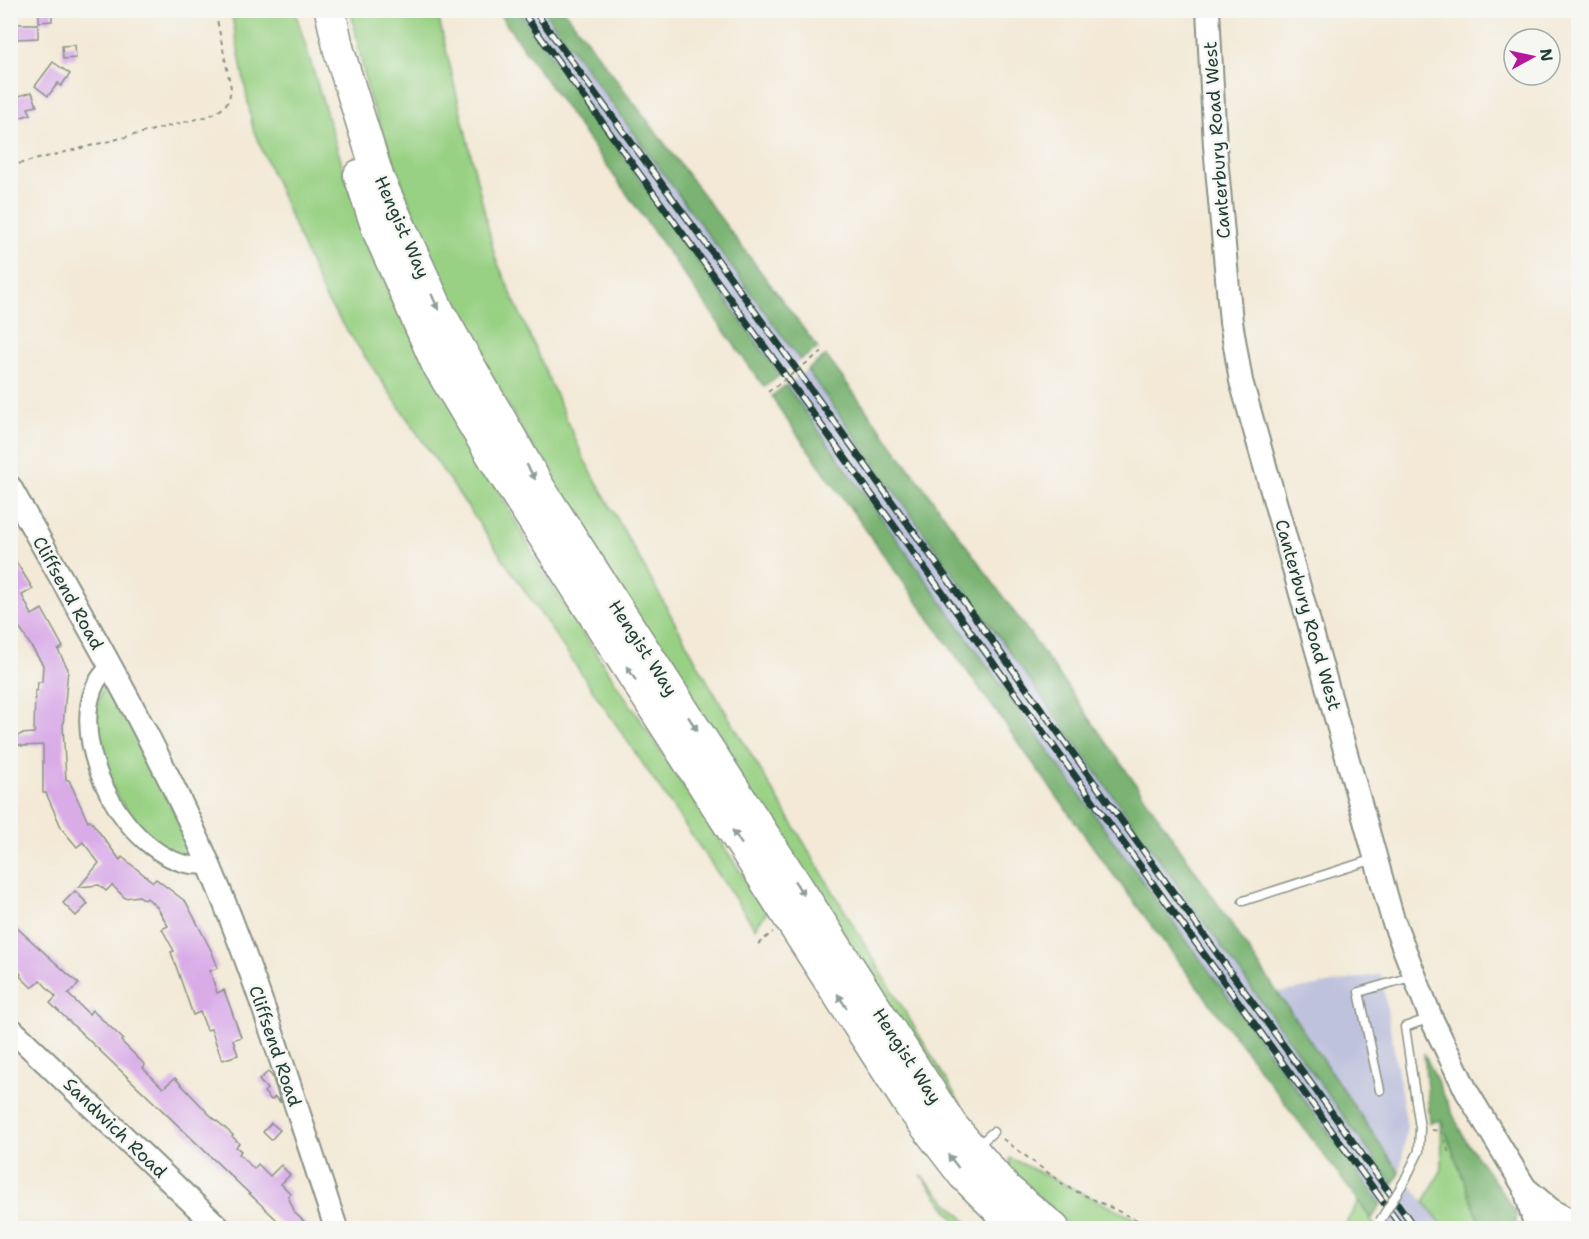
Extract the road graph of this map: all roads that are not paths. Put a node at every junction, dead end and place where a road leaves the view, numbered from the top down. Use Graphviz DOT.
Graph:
graph roads {
  1 [pos="312,10"];
  2 [pos="330,10"];
  3 [pos="1208,10"];
  4 [pos="10,487"];
  5 [pos="109,667"];
  6 [pos="1376,859"];
  7 [pos="209,865"];
  8 [pos="1243,901"];
  9 [pos="1415,976"];
  10 [pos="1431,1018"];
  11 [pos="10,1028"];
  12 [pos="1380,1090"];
  13 [pos="1524,1188"];
  14 [pos="1565,1223"];
  15 [pos="1379,1225"];
  16 [pos="219,1228"];
  17 [pos="336,1228"];
  18 [pos="1016,1228"];
  19 [pos="1054,1228"];
  20 [pos="1536,1228"];
  18 -- 1 [label="highway, Hengist Way, one-way"];
  2 -- 19 [label="highway, Hengist Way, one-way"];
  3 -- 6 [label="street, Canterbury Road West"];
  4 -- 5 [label="street, Cliffsend Road"];
  5 -- 7 [label="street, Cliffsend Road"];
  5 -- 7 [label="street, Cliffsend Road"];
  6 -- 8 [label="lane"];
  6 -- 9 [label="street, Canterbury Road West"];
  7 -- 17 [label="street, Cliffsend Road"];
  9 -- 10 [label="street, Canterbury Road West"];
  9 -- 12 [label="lane"];
  10 -- 13 [label="street, Canterbury Road West"];
  10 -- 15 [label="lane, bridge"];
  11 -- 16 [label="street, Sandwich Road"];
  13 -- 14 [label="street, Canterbury Road West"];
  13 -- 20 [label="street, Canterbury Road West"];
}
